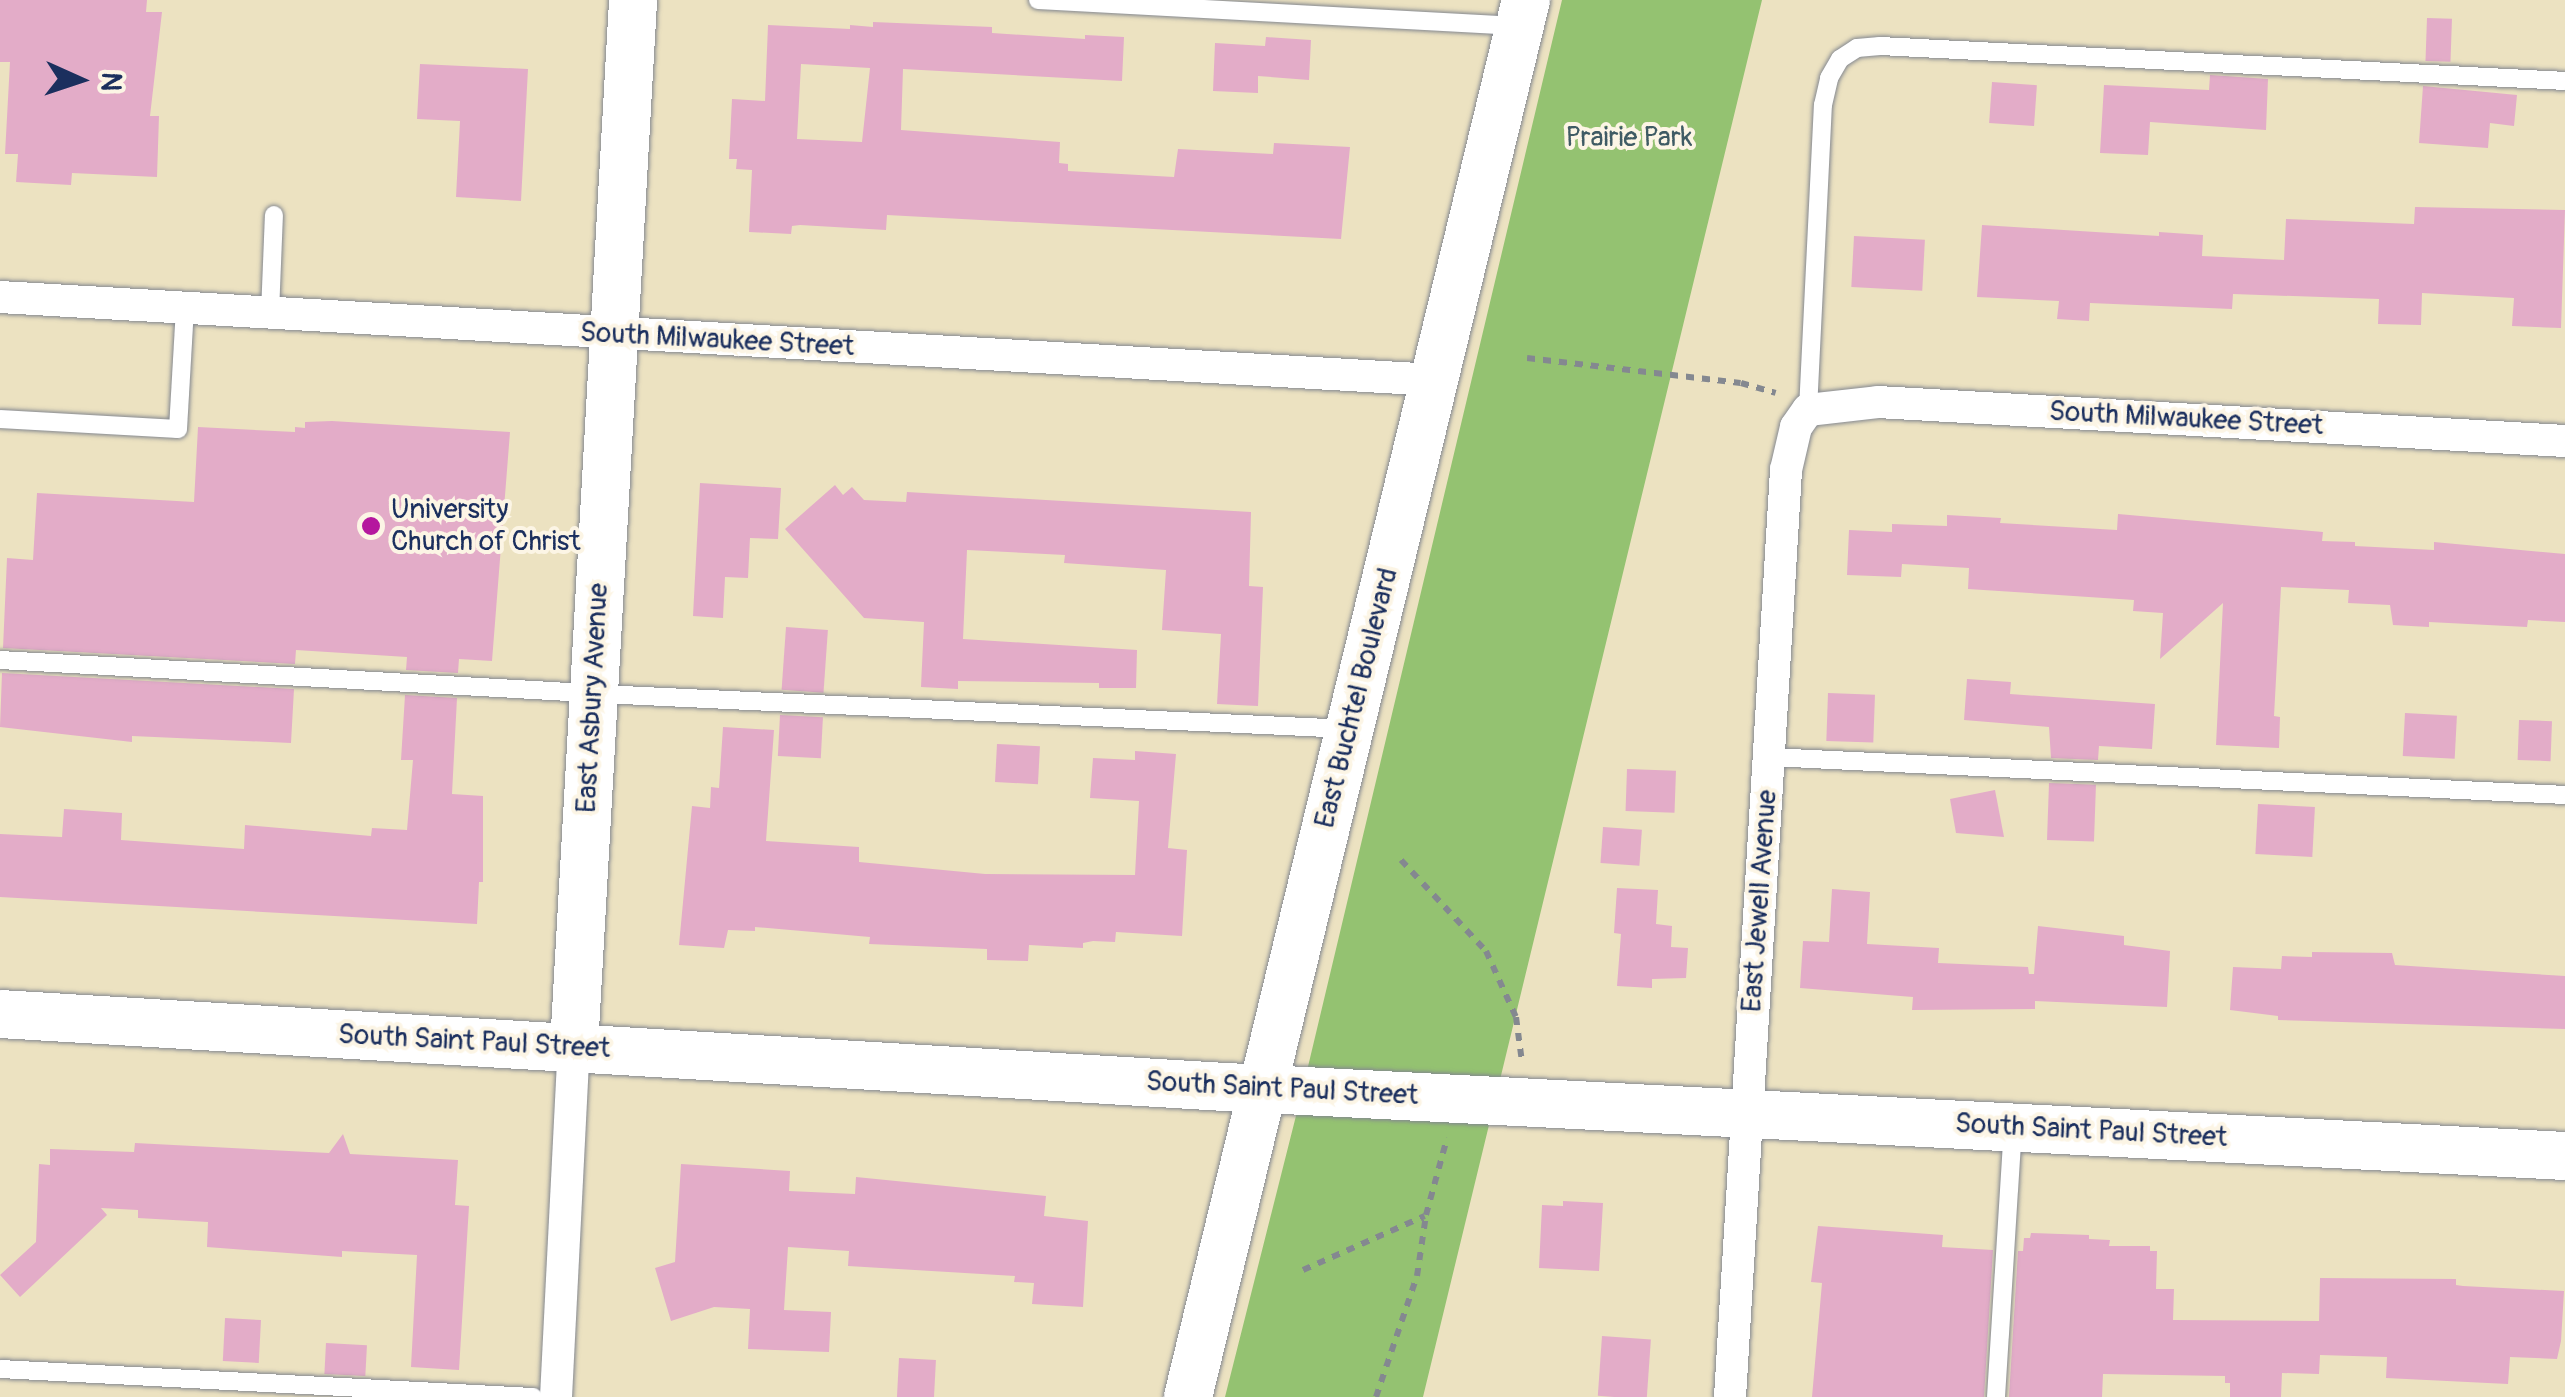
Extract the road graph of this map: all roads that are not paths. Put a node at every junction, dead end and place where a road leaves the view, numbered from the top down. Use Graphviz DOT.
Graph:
graph roads {
  1 [pos="633,0"];
  2 [pos="1038,0"];
  3 [pos="1522,13"];
  4 [pos="2565,81"];
  5 [pos="274,216"];
  6 [pos="0,297"];
  7 [pos="185,308"];
  8 [pos="270,313"];
  9 [pos="614,334"];
  10 [pos="1434,380"];
  11 [pos="1808,410"];
  12 [pos="0,419"];
  13 [pos="2565,441"];
  14 [pos="0,660"];
  15 [pos="593,694"];
  16 [pos="1348,729"];
  17 [pos="1769,757"];
  18 [pos="2565,795"];
  19 [pos="0,1014"];
  20 [pos="574,1047"];
  21 [pos="1265,1088"];
  22 [pos="1746,1113"];
  23 [pos="2013,1127"];
  24 [pos="2565,1156"];
  25 [pos="0,1368"];
  26 [pos="533,1397"];
  27 [pos="556,1397"];
  28 [pos="1188,1397"];
  29 [pos="1730,1397"];
  30 [pos="1996,1397"];
  1 -- 9 [label="street, East Asbury Avenue"];
  2 -- 3 [label="lane"];
  3 -- 10 [label="street, East Buchtel Boulevard"];
  4 -- 11 [label="lane"];
  5 -- 8 [label="lane"];
  6 -- 7 [label="street, South Milwaukee Street"];
  7 -- 8 [label="street, South Milwaukee Street"];
  7 -- 12 [label="lane"];
  8 -- 9 [label="street, South Milwaukee Street"];
  9 -- 10 [label="street, South Milwaukee Street"];
  9 -- 15 [label="street, East Asbury Avenue"];
  10 -- 16 [label="street, East Buchtel Boulevard"];
  11 -- 13 [label="street, South Milwaukee Street"];
  11 -- 17 [label="street, East Jewell Avenue"];
  14 -- 15 [label="lane"];
  15 -- 16 [label="lane"];
  15 -- 20 [label="street, East Asbury Avenue"];
  16 -- 21 [label="street, East Buchtel Boulevard"];
  17 -- 18 [label="lane"];
  17 -- 22 [label="street, East Jewell Avenue"];
  19 -- 20 [label="street, South Saint Paul Street"];
  20 -- 21 [label="street, South Saint Paul Street"];
  20 -- 27 [label="street, East Asbury Avenue"];
  21 -- 22 [label="street, South Saint Paul Street"];
  21 -- 28 [label="street, East Buchtel Boulevard"];
  22 -- 23 [label="street, South Saint Paul Street"];
  22 -- 29 [label="street, East Jewell Avenue"];
  23 -- 24 [label="street, South Saint Paul Street"];
  23 -- 30 [label="lane"];
  25 -- 26 [label="lane"];
}
